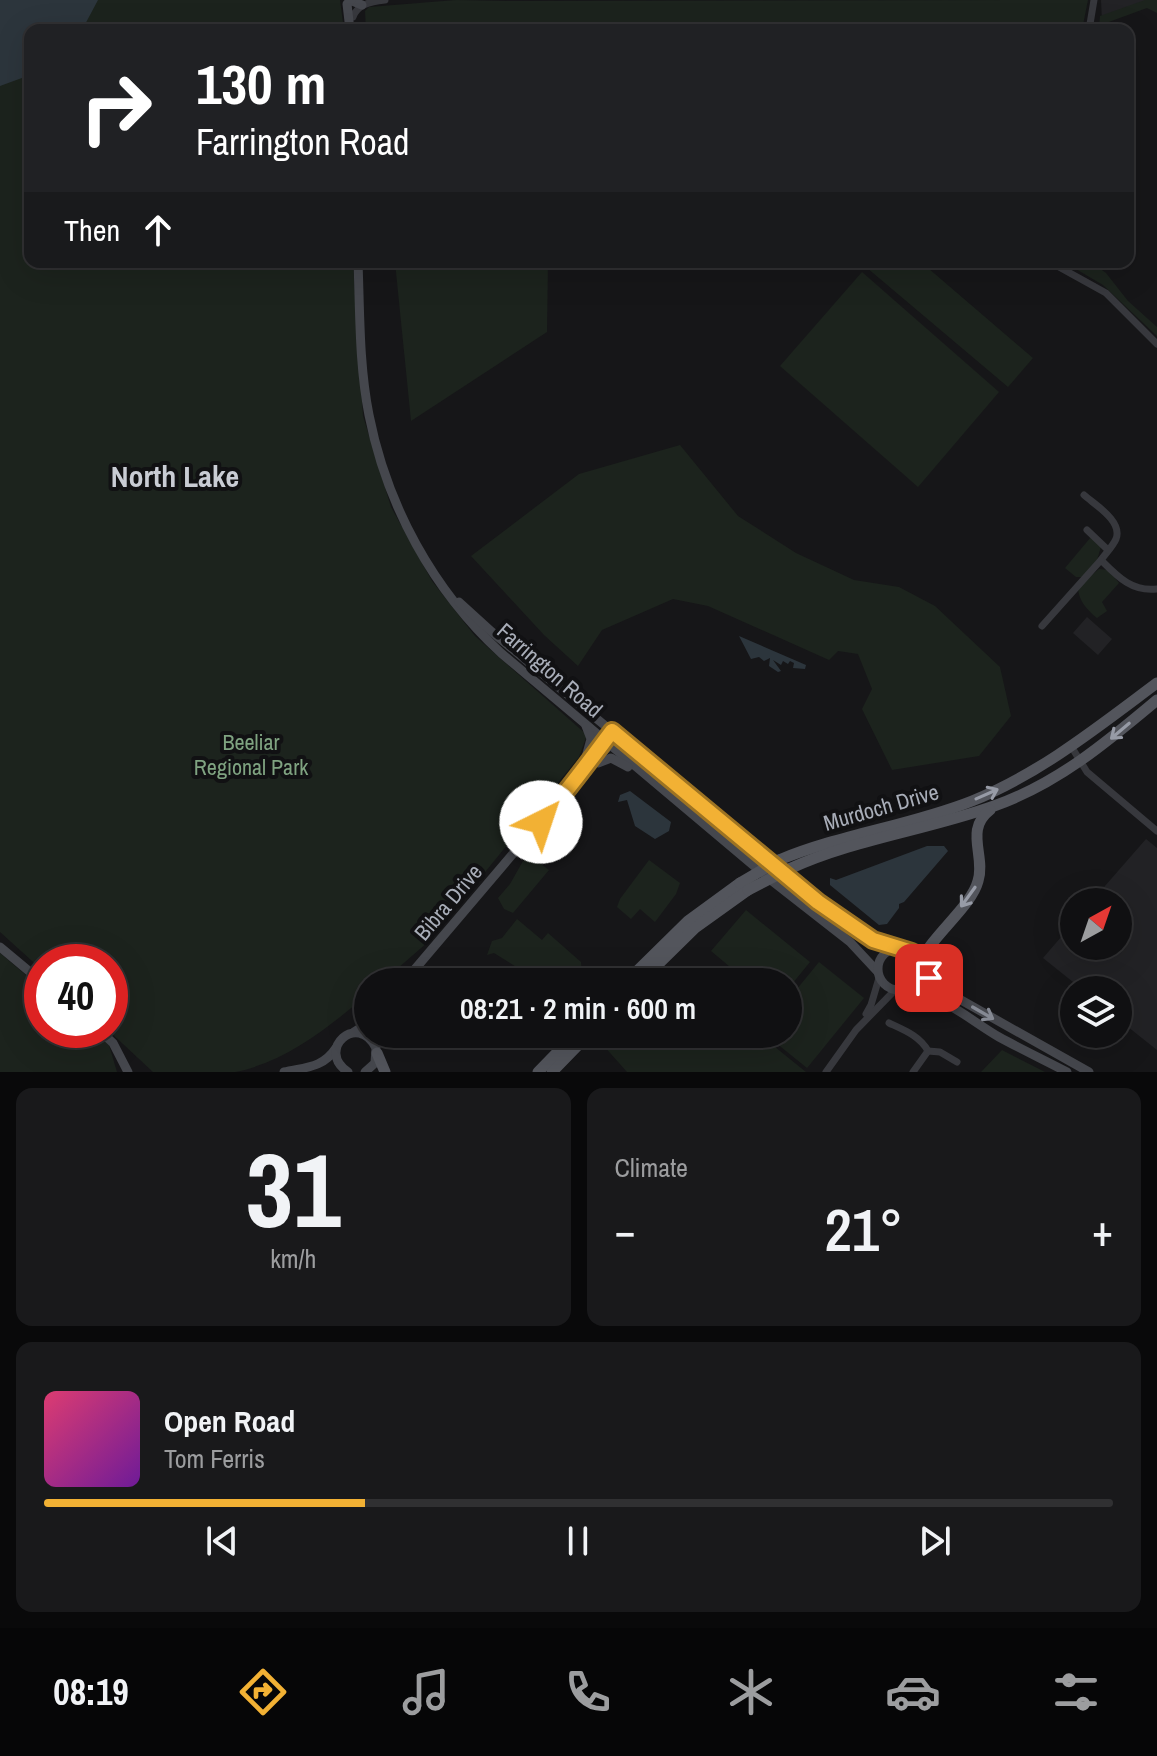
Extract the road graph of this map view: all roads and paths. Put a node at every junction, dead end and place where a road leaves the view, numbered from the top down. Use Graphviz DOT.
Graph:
graph roads {
  1 [pos="343,0"];
  2 [pos="351,0"];
  3 [pos="375,0"];
  4 [pos="385,0"];
  5 [pos="1094,0"];
  6 [pos="362,5"];
  7 [pos="353,17"];
  8 [pos="349,24"];
  9 [pos="349,24"];
  10 [pos="351,24"];
  11 [pos="1090,24"];
  12 [pos="358,268"];
  13 [pos="1061,268"];
  14 [pos="1157,344"];
  15 [pos="1084,495"];
  16 [pos="1087,530"];
  17 [pos="1108,550"];
  18 [pos="1101,560"];
  19 [pos="431,569"];
  20 [pos="1157,589"];
  21 [pos="1042,626"];
  22 [pos="1157,683"];
  23 [pos="1157,700"];
  24 [pos="586,725"];
  25 [pos="615,734"];
  26 [pos="608,743"];
  27 [pos="1071,746"];
  28 [pos="1081,761"];
  29 [pos="587,767"];
  30 [pos="674,798"];
  31 [pos="999,804"];
  32 [pos="700,805"];
  33 [pos="1157,831"];
  34 [pos="726,842"];
  35 [pos="784,864"];
  36 [pos="744,886"];
  37 [pos="0,947"];
  38 [pos="893,948"];
  39 [pos="920,966"];
  40 [pos="24,967"];
  41 [pos="416,968"];
  42 [pos="640,968"];
  43 [pos="654,968"];
  44 [pos="878,974"];
  45 [pos="899,990"];
  46 [pos="889,1023"];
  47 [pos="856,1030"];
  48 [pos="354,1031"];
  49 [pos="351,1033"];
  50 [pos="354,1033"];
  51 [pos="115,1048"];
  52 [pos="336,1048"];
  53 [pos="376,1048"];
  54 [pos="378,1048"];
  55 [pos="561,1048"];
  56 [pos="575,1048"];
  57 [pos="928,1051"];
  58 [pos="957,1062"];
  59 [pos="126,1071"];
  60 [pos="284,1072"];
  61 [pos="348,1072"];
  62 [pos="365,1072"];
  63 [pos="385,1072"];
  64 [pos="538,1072"];
  65 [pos="552,1072"];
  66 [pos="826,1072"];
  67 [pos="913,1072"];
  68 [pos="1067,1072"];
  69 [pos="1089,1072"];
  1 -- 8 [label="main road"];
  2 -- 6 [label="main road"];
  2 -- 7 [label="main road"];
  2 -- 9 [label="main road"];
  3 -- 4 [label="street"];
  3 -- 6 [label="street"];
  5 -- 11 [label="street"];
  6 -- 7 [label="street"];
  7 -- 10 [label="main road"];
  12 -- 19 [label="main road, Farrington Road"];
  13 -- 14 [label="street"];
  15 -- 17 [label="street"];
  16 -- 17 [label="street"];
  17 -- 18 [label="street"];
  18 -- 20 [label="street"];
  18 -- 21 [label="street"];
  19 -- 24 [label="main road, Farrington Road"];
  19 -- 25 [label="main road, Farrington Road"];
  22 -- 27 [label="main road, Murdoch Drive"];
  23 -- 28 [label="main road, Murdoch Drive, one-way"];
  24 -- 26 [label="main road, Farrington Road"];
  24 -- 29 [label="main road"];
  25 -- 26 [label="main road, Bibra Drive"];
  25 -- 32 [label="main road, Farrington Road"];
  26 -- 29 [label="main road, Bibra Drive"];
  26 -- 30 [label="main road, Farrington Road"];
  27 -- 28 [label="street"];
  35 -- 27 [label="main road, Murdoch Drive, one-way"];
  28 -- 31 [label="main road, Murdoch Drive"];
  28 -- 33 [label="street"];
  29 -- 30 [label="main road"];
  29 -- 41 [label="main road, Bibra Drive"];
  30 -- 34 [label="main road, Farrington Road"];
  31 -- 35 [label="main road, Murdoch Drive"];
  31 -- 39 [label="main road, one-way"];
  32 -- 34 [label="main road"];
  32 -- 38 [label="main road, Farrington Road"];
  34 -- 44 [label="main road, Farrington Road"];
  35 -- 36 [label="main road, Murdoch Drive, bridge"];
  36 -- 42 [label="main road, Murdoch Drive"];
  36 -- 43 [label="main road, Murdoch Drive"];
  37 -- 40 [label="main road"];
  38 -- 39 [label="main road"];
  38 -- 44 [label="main road"];
  39 -- 45 [label="main road"];
  39 -- 69 [label="main road, one-way"];
  44 -- 45 [label="main road"];
  44 -- 47 [label="street"];
  45 -- 47 [label="street"];
  45 -- 68 [label="main road"];
  46 -- 57 [label="street"];
  47 -- 66 [label="street"];
  48 -- 49 [label="main road"];
  49 -- 50 [label="main road"];
  49 -- 52 [label="main road"];
  51 -- 59 [label="main road"];
  52 -- 60 [label="main road"];
  52 -- 61 [label="main road"];
  53 -- 62 [label="main road"];
  54 -- 63 [label="main road"];
  55 -- 64 [label="main road"];
  56 -- 65 [label="main road"];
  57 -- 58 [label="street"];
  57 -- 67 [label="street"];
}
